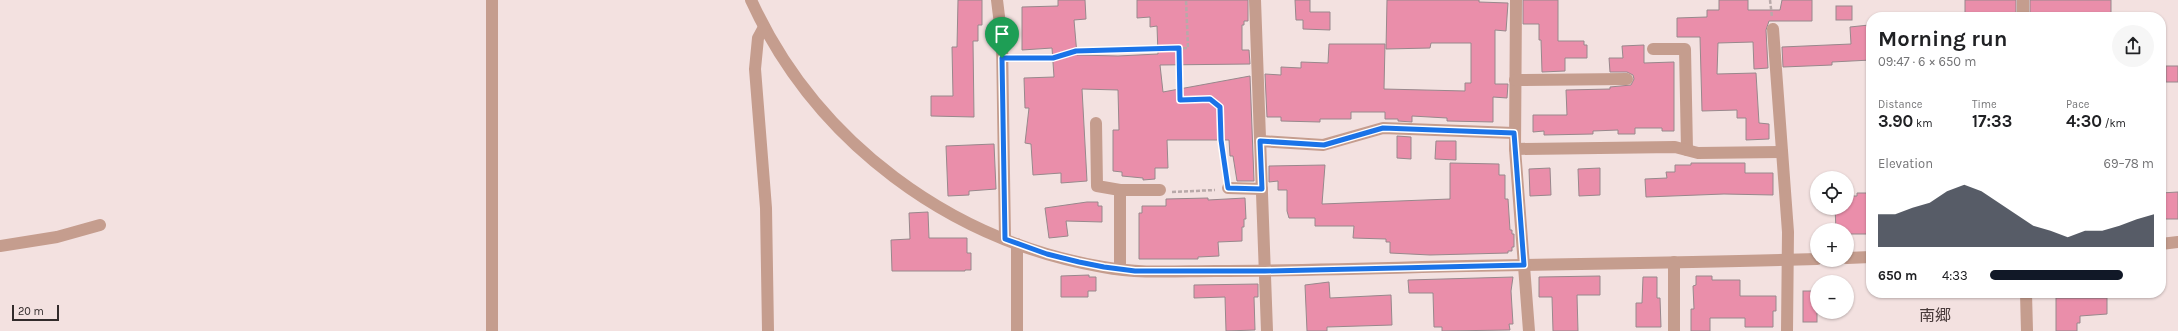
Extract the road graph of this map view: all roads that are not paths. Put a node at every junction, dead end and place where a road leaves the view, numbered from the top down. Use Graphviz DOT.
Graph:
graph roads {
  1 [pos="492,0"];
  2 [pos="751,0"];
  3 [pos="997,0"];
  4 [pos="1255,0"];
  5 [pos="1516,0"];
  6 [pos="2023,0"];
  7 [pos="2023,12"];
  8 [pos="764,27"];
  9 [pos="1773,29"];
  10 [pos="1653,50"];
  11 [pos="1627,78"];
  12 [pos="1515,80"];
  13 [pos="1096,123"];
  14 [pos="1514,133"];
  15 [pos="1260,141"];
  16 [pos="1515,149"];
  17 [pos="1687,150"];
  18 [pos="1782,152"];
  19 [pos="1228,188"];
  20 [pos="1262,189"];
  21 [pos="1120,190"];
  22 [pos="1160,190"];
  23 [pos="100,225"];
  24 [pos="1005,239"];
  25 [pos="2178,242"];
  26 [pos="2166,243"];
  27 [pos="1017,244"];
  28 [pos="0,246"];
  29 [pos="1866,257"];
  30 [pos="1854,258"];
  31 [pos="1810,259"];
  32 [pos="1788,260"];
  33 [pos="1674,262"];
  34 [pos="1524,265"];
  35 [pos="1120,269"];
  36 [pos="1265,271"];
  37 [pos="2026,298"];
  38 [pos="492,331"];
  39 [pos="768,331"];
  40 [pos="1017,331"];
  41 [pos="1267,331"];
  42 [pos="1529,331"];
  43 [pos="1674,331"];
  44 [pos="1786,331"];
  45 [pos="2027,331"];
  1 -- 38 [label="street"];
  2 -- 8 [label="street"];
  3 -- 24 [label="street"];
  4 -- 15 [label="street"];
  5 -- 12 [label="street"];
  6 -- 7 [label="street"];
  8 -- 24 [label="street"];
  8 -- 39 [label="street"];
  9 -- 18 [label="street"];
  10 -- 17 [label="street"];
  11 -- 12 [label="street"];
  12 -- 14 [label="street"];
  13 -- 21 [label="street"];
  14 -- 15 [label="street"];
  14 -- 16 [label="street"];
  15 -- 20 [label="street"];
  16 -- 17 [label="street"];
  16 -- 34 [label="street"];
  17 -- 18 [label="street"];
  18 -- 32 [label="street"];
  19 -- 20 [label="street"];
  20 -- 36 [label="street"];
  21 -- 22 [label="street"];
  21 -- 35 [label="street"];
  23 -- 28 [label="street"];
  24 -- 27 [label="street"];
  25 -- 26 [label="street"];
  27 -- 35 [label="street"];
  27 -- 40 [label="street"];
  29 -- 30 [label="street"];
  31 -- 32 [label="street"];
  32 -- 33 [label="street"];
  32 -- 44 [label="street"];
  33 -- 34 [label="street"];
  33 -- 43 [label="street"];
  34 -- 36 [label="street"];
  34 -- 42 [label="street"];
  35 -- 36 [label="street"];
  36 -- 41 [label="street"];
  37 -- 45 [label="street"];
}
